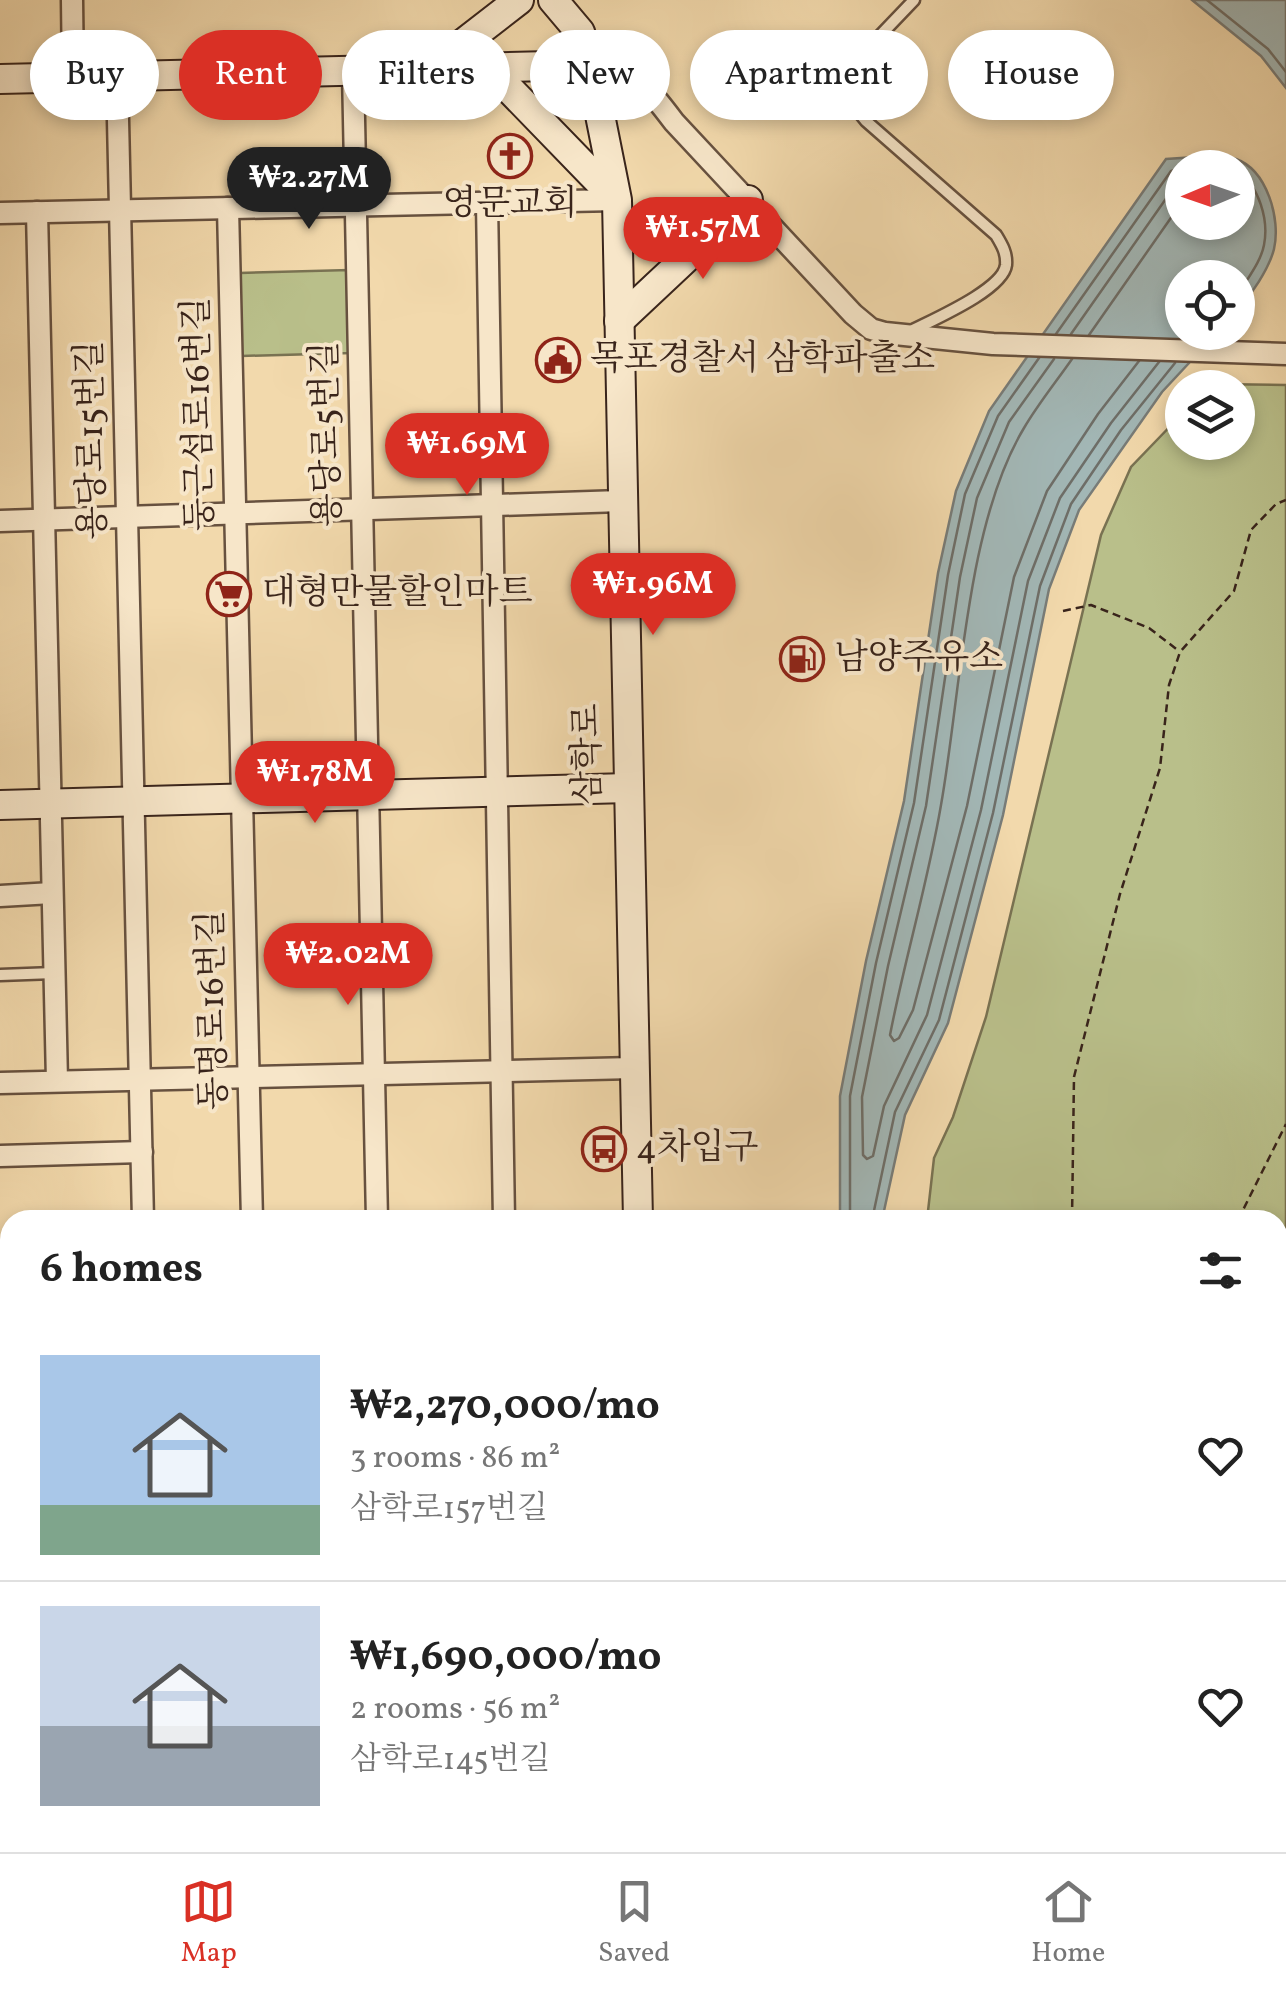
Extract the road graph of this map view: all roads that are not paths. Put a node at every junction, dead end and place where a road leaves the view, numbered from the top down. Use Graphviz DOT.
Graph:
graph roads {
  1 [pos="72,0"];
  2 [pos="519,0"];
  3 [pos="553,0"];
  4 [pos="914,0"];
  5 [pos="72,30"];
  6 [pos="480,30"];
  7 [pos="578,30"];
  8 [pos="342,70"];
  9 [pos="159,75"];
  10 [pos="30,78"];
  11 [pos="0,79"];
  12 [pos="510,90"];
  13 [pos="670,117"];
  14 [pos="117,120"];
  15 [pos="354,120"];
  16 [pos="601,120"];
  17 [pos="617,200"];
  18 [pos="748,200"];
  19 [pos="487,203"];
  20 [pos="356,206"];
  21 [pos="228,208"];
  22 [pos="120,210"];
  23 [pos="37,212"];
  24 [pos="0,213"];
  25 [pos="618,321"];
  26 [pos="904,335"];
  27 [pos="1286,354"];
  28 [pos="621,501"];
  29 [pos="492,505"];
  30 [pos="363,510"];
  31 [pos="234,514"];
  32 [pos="127,517"];
  33 [pos="44,520"];
  34 [pos="0,522"];
  35 [pos="628,788"];
  36 [pos="497,792"];
  37 [pos="368,795"];
  38 [pos="241,799"];
  39 [pos="133,802"];
  40 [pos="50,804"];
  41 [pos="0,806"];
  42 [pos="52,893"];
  43 [pos="0,896"];
  44 [pos="54,973"];
  45 [pos="0,975"];
  46 [pos="632,1068"];
  47 [pos="502,1071"];
  48 [pos="374,1074"];
  49 [pos="248,1077"];
  50 [pos="140,1080"];
  51 [pos="57,1081"];
  52 [pos="0,1083"];
  53 [pos="142,1152"];
  54 [pos="0,1156"];
  55 [pos="143,1210"];
  56 [pos="252,1210"];
  57 [pos="378,1210"];
  58 [pos="504,1210"];
  59 [pos="638,1210"];
  1 -- 5 [label="street"];
  2 -- 6 [label="street"];
  3 -- 7 [label="street, 삼학로"];
  4 -- 26 [label="lane"];
  8 -- 9 [label="street"];
  10 -- 11 [label="street"];
  12 -- 17 [label="street"];
  13 -- 18 [label="street"];
  14 -- 22 [label="street, 용당로15번길"];
  15 -- 20 [label="street, 용당로5번길"];
  16 -- 17 [label="street, 삼학로"];
  17 -- 19 [label="street"];
  17 -- 25 [label="street, 삼학로"];
  18 -- 25 [label="street"];
  18 -- 26 [label="street"];
  19 -- 20 [label="street"];
  19 -- 29 [label="street"];
  20 -- 21 [label="street"];
  20 -- 30 [label="street, 용당로5번길"];
  21 -- 22 [label="street"];
  21 -- 31 [label="street, 둥근섬로16번길"];
  22 -- 23 [label="street"];
  22 -- 32 [label="street, 용당로15번길"];
  23 -- 24 [label="street"];
  23 -- 33 [label="street"];
  25 -- 28 [label="street, 삼학로"];
  26 -- 27 [label="street"];
  28 -- 29 [label="street"];
  28 -- 35 [label="street, 삼학로"];
  29 -- 30 [label="street"];
  29 -- 36 [label="street"];
  30 -- 31 [label="street"];
  30 -- 37 [label="street, 용당로5번길"];
  31 -- 32 [label="street"];
  31 -- 38 [label="street, 둥근섬로16번길"];
  32 -- 33 [label="street"];
  32 -- 39 [label="street, 용당로15번길"];
  33 -- 34 [label="street"];
  33 -- 40 [label="street"];
  35 -- 36 [label="street"];
  35 -- 46 [label="street, 삼학로"];
  36 -- 37 [label="street"];
  36 -- 47 [label="street"];
  37 -- 38 [label="street"];
  37 -- 48 [label="street, 용당로5번길"];
  38 -- 39 [label="street"];
  38 -- 49 [label="street, 동명로16번길"];
  39 -- 40 [label="street"];
  39 -- 50 [label="street, 용당로15번길"];
  40 -- 41 [label="street"];
  40 -- 42 [label="street"];
  42 -- 43 [label="street"];
  42 -- 44 [label="street"];
  44 -- 45 [label="lane"];
  44 -- 51 [label="street"];
  46 -- 47 [label="street"];
  46 -- 59 [label="street, 삼학로"];
  47 -- 48 [label="street"];
  47 -- 58 [label="street"];
  48 -- 49 [label="street"];
  48 -- 57 [label="street, 용당로5번길"];
  49 -- 50 [label="street"];
  49 -- 56 [label="street, 동명로16번길"];
  50 -- 51 [label="street"];
  50 -- 53 [label="street, 용당로15번길"];
  51 -- 52 [label="street"];
  53 -- 54 [label="street"];
  53 -- 55 [label="street, 용당로15번길"];
}
